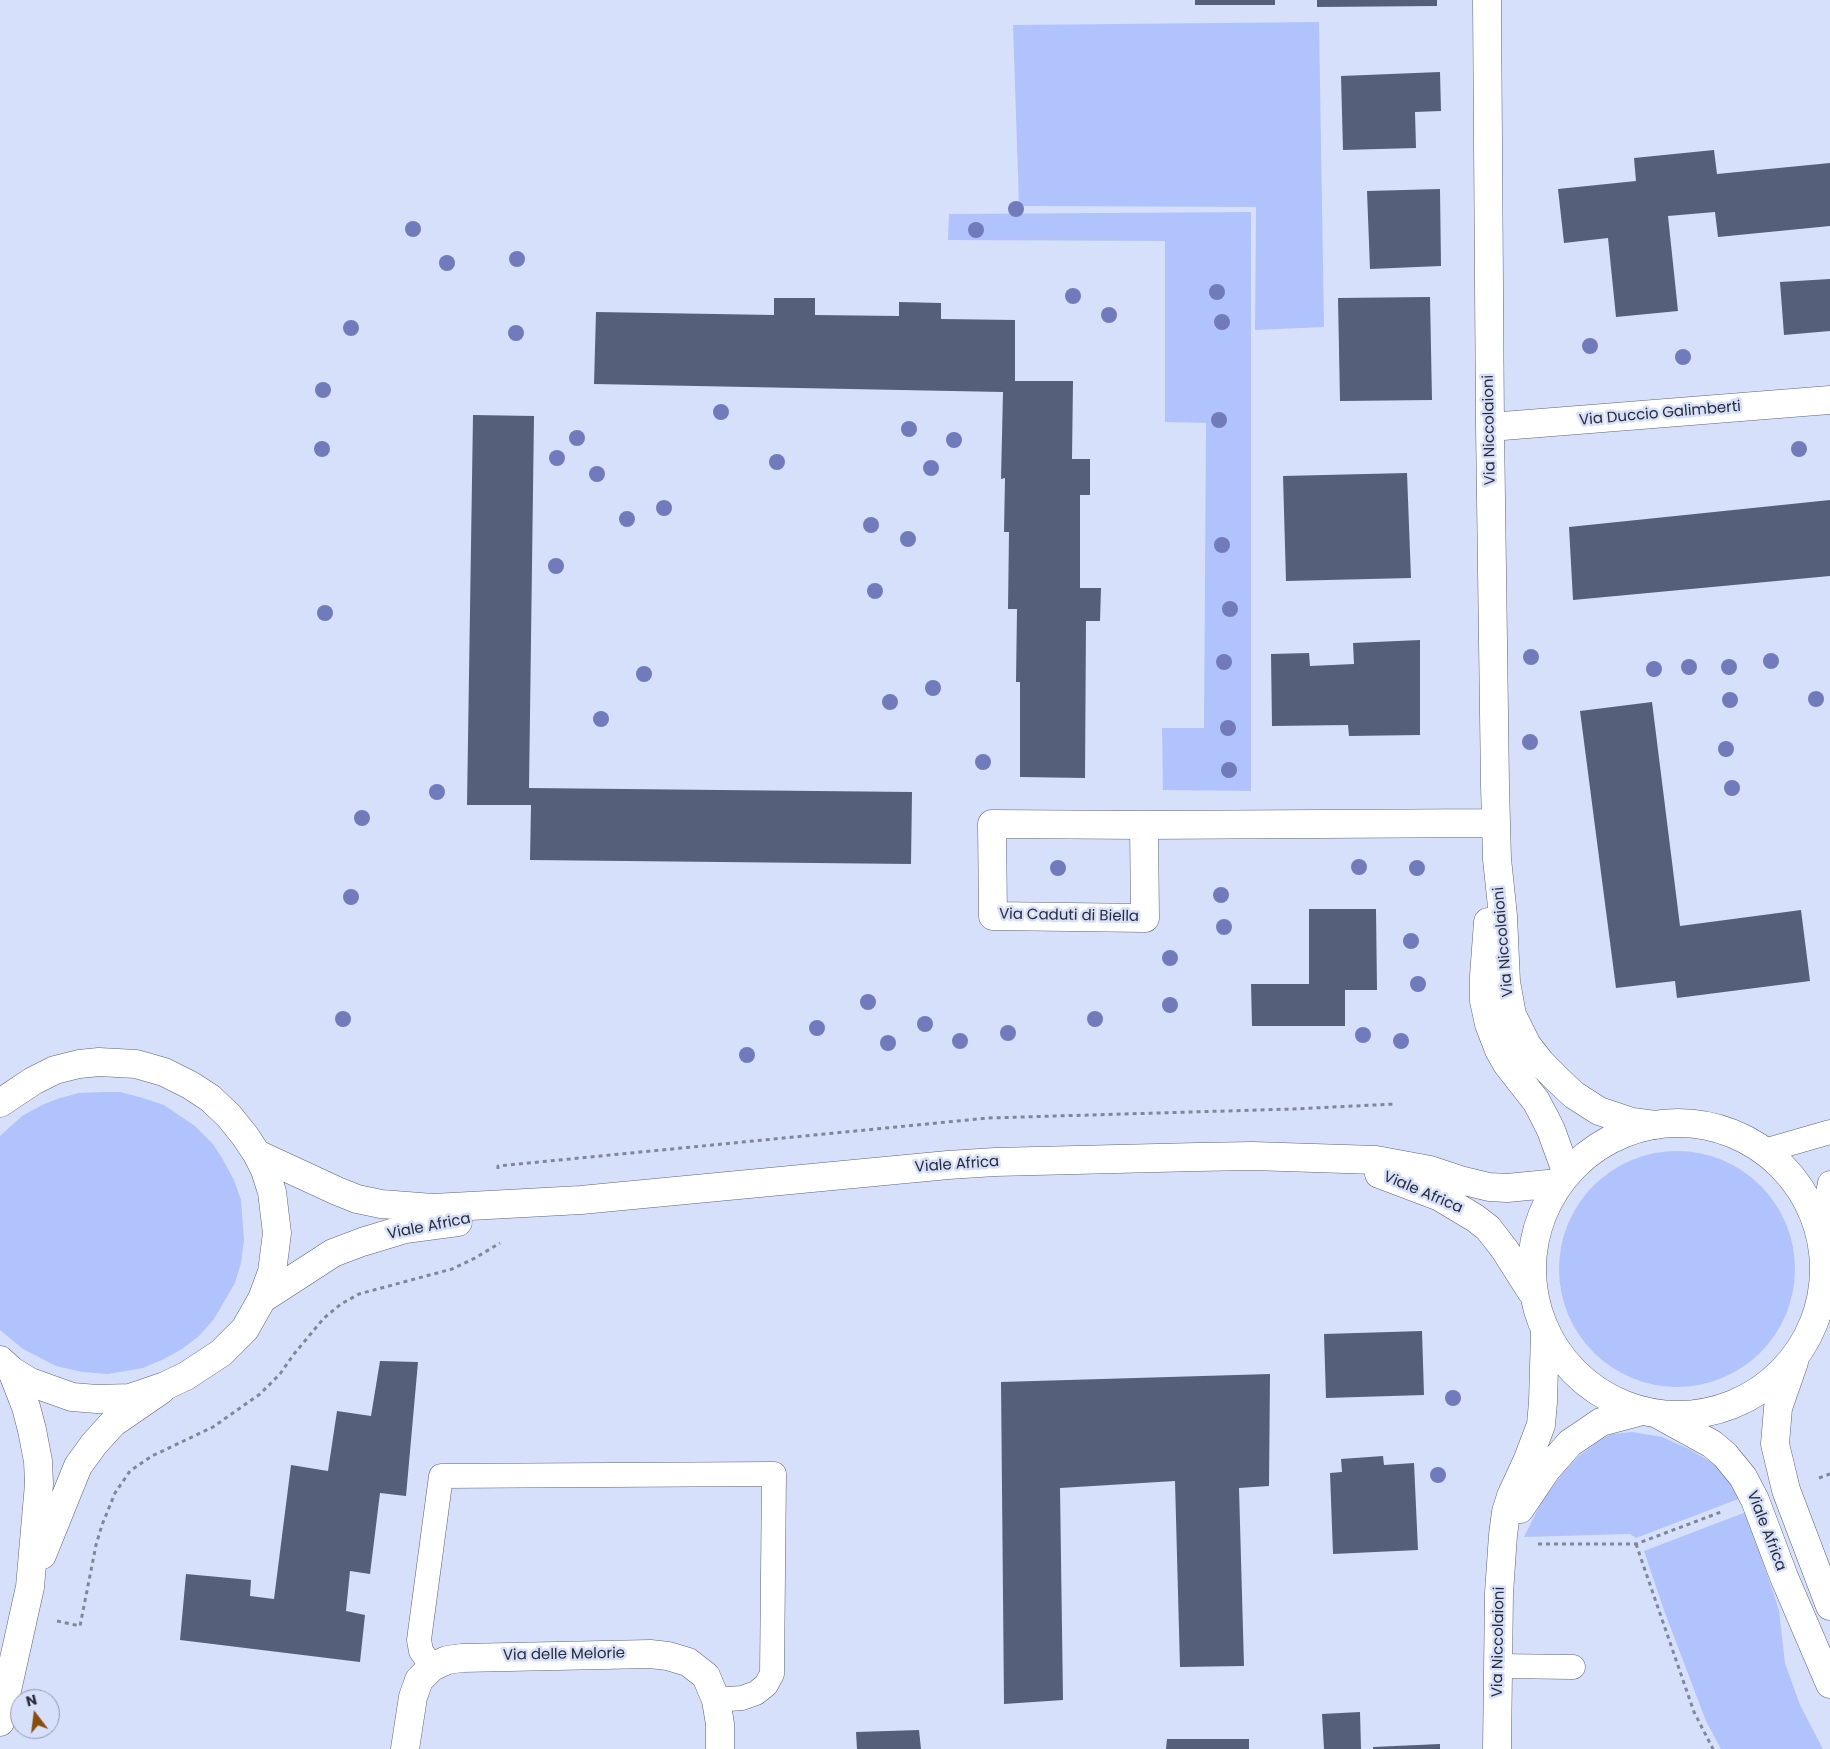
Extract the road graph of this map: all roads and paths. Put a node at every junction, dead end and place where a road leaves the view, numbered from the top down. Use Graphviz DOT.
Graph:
graph roads {
  1 [pos="1487,0"];
  2 [pos="1830,400"];
  3 [pos="1490,427"];
  4 [pos="1496,823"];
  5 [pos="1144,825"];
  6 [pos="1497,859"];
  7 [pos="0,1103"];
  8 [pos="1655,1125"];
  9 [pos="1830,1132"];
  10 [pos="1764,1151"];
  11 [pos="258,1154"];
  12 [pos="1335,1159"];
  13 [pos="1563,1178"];
  14 [pos="1830,1183"];
  15 [pos="580,1200"];
  16 [pos="1820,1234"];
  17 [pos="500,1243"];
  18 [pos="1533,1294"];
  19 [pos="262,1299"];
  20 [pos="1546,1333"];
  21 [pos="1797,1354"];
  22 [pos="6,1365"];
  23 [pos="165,1386"];
  24 [pos="1650,1413"];
  25 [pos="1726,1510"];
  26 [pos="1503,1535"];
  27 [pos="1532,1544"];
  28 [pos="1636,1544"];
  29 [pos="30,1587"];
  30 [pos="1830,1606"];
  31 [pos="25,1615"];
  32 [pos="1498,1666"];
  33 [pos="432,1667"];
  34 [pos="1572,1667"];
  35 [pos="1830,1684"];
  36 [pos="716,1700"];
  37 [pos="0,1722"];
  38 [pos="406,1749"];
  39 [pos="720,1749"];
  40 [pos="1497,1749"];
  41 [pos="1714,1749"];
  1 -- 3 [label="street, Via Niccolaioni"];
  2 -- 3 [label="street, Via Duccio Galimberti"];
  3 -- 4 [label="street, Via Niccolaioni"];
  4 -- 5 [label="street, Via Caduti di Biella"];
  4 -- 6 [label="street, Via Niccolaioni"];
  5 -- 5 [label="street, Via Caduti di Biella"];
  6 -- 8 [label="street, Via Niccolaioni"];
  6 -- 13 [label="street, Via Niccolaioni"];
  7 -- 11 [label="street, Viale Africa"];
  8 -- 10 [label="street, Viale Africa"];
  8 -- 13 [label="street, Viale Africa"];
  9 -- 10 [label="lane"];
  10 -- 16 [label="street, Viale Africa"];
  11 -- 15 [label="street, Viale Africa"];
  11 -- 19 [label="street, Viale Africa"];
  12 -- 13 [label="street, Viale Africa"];
  12 -- 15 [label="street, Viale Africa"];
  12 -- 18 [label="street, Viale Africa"];
  13 -- 18 [label="street, Viale Africa"];
  14 -- 16 [label="lane"];
  15 -- 19 [label="street, Viale Africa"];
  16 -- 21 [label="street, Viale Africa"];
  17 -- 31 [label="path"];
  18 -- 20 [label="street, Viale Africa"];
  19 -- 23 [label="street, Viale Africa"];
  20 -- 24 [label="street, Viale Africa"];
  20 -- 26 [label="street, Via Niccolaioni"];
  21 -- 24 [label="street, Viale Africa"];
  21 -- 30 [label="street, Viale Africa"];
  22 -- 23 [label="street, Viale Africa"];
  22 -- 29 [label="street"];
  23 -- 29 [label="street"];
  24 -- 26 [label="street, Via Niccolaioni"];
  24 -- 35 [label="street, Viale Africa"];
  25 -- 28 [label="path"];
  26 -- 32 [label="street, Via Niccolaioni"];
  27 -- 28 [label="path"];
  28 -- 41 [label="path"];
  29 -- 31 [label="street"];
  31 -- 37 [label="street"];
  32 -- 34 [label="lane"];
  32 -- 40 [label="street, Via Niccolaioni"];
  33 -- 36 [label="street, Via delle Melorie"];
  33 -- 36 [label="lane"];
  33 -- 38 [label="street"];
  36 -- 39 [label="street, Via delle Melorie"];
}
